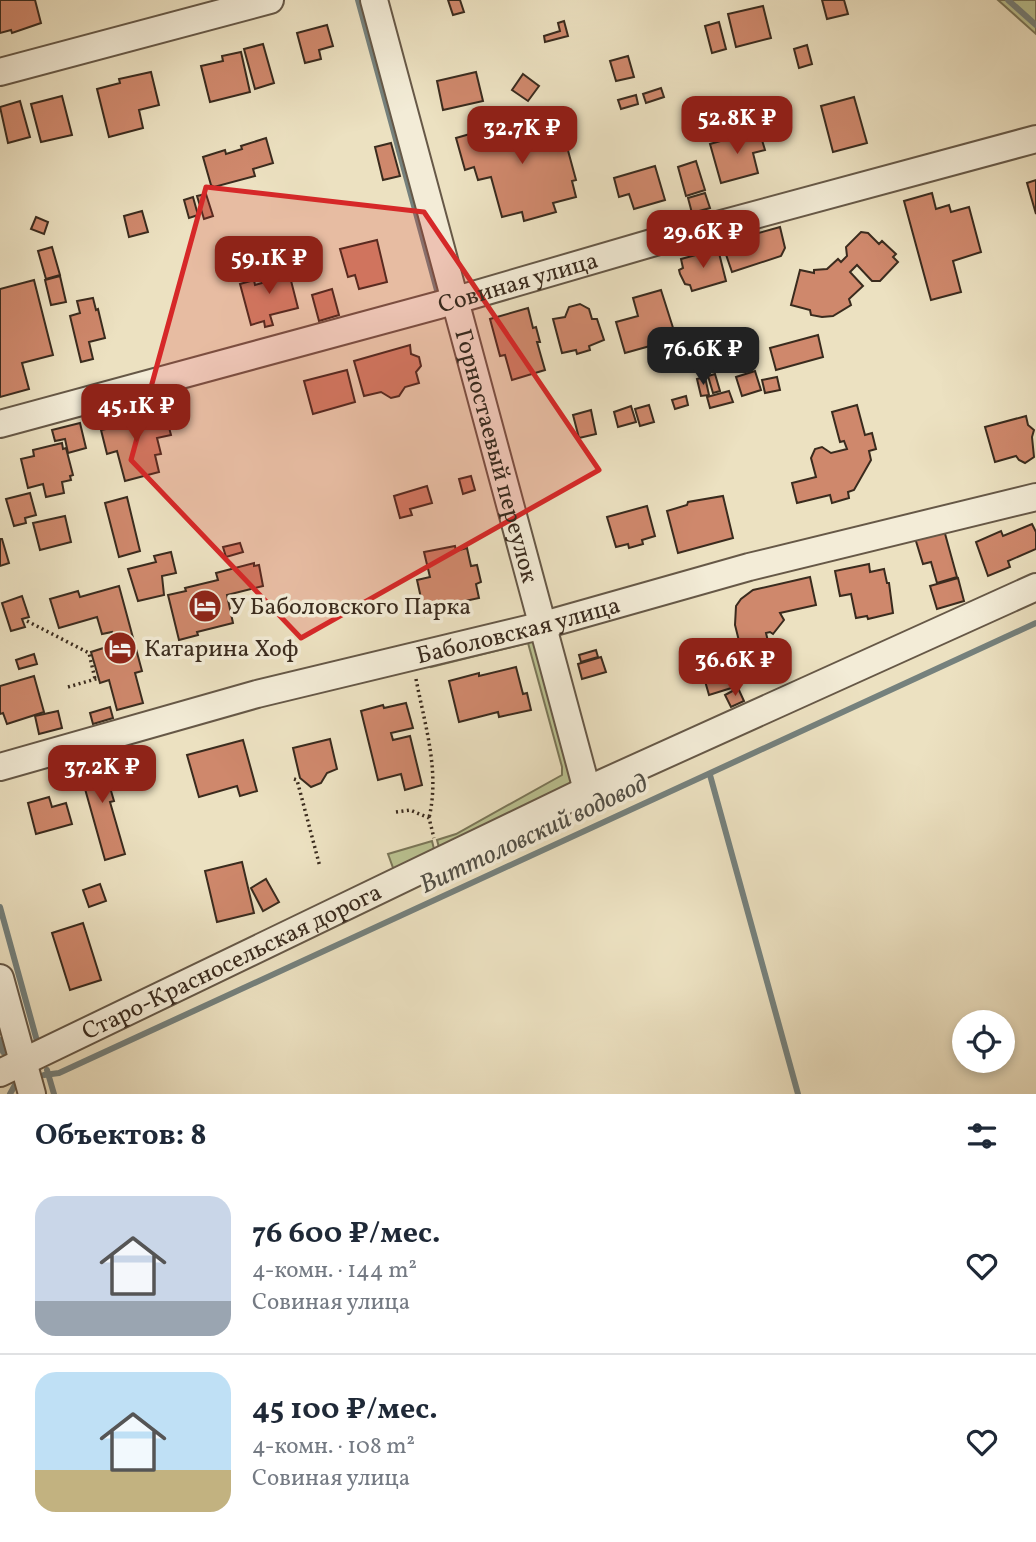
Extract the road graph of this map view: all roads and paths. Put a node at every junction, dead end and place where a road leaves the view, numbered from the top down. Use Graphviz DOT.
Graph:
graph roads {
  1 [pos="270,0"];
  2 [pos="374,0"];
  3 [pos="0,72"];
  4 [pos="1036,139"];
  5 [pos="445,303"];
  6 [pos="0,424"];
  7 [pos="1036,498"];
  8 [pos="1036,587"];
  9 [pos="27,621"];
  10 [pos="544,625"];
  11 [pos="411,657"];
  12 [pos="68,687"];
  13 [pos="0,767"];
  14 [pos="294,779"];
  15 [pos="587,790"];
  16 [pos="396,811"];
  17 [pos="429,818"];
  18 [pos="435,840"];
  19 [pos="320,867"];
  20 [pos="0,978"];
  21 [pos="11,1068"];
  22 [pos="32,1094"];
  1 -- 3 [label="street"];
  2 -- 5 [label="street, Горностаевый переулок"];
  4 -- 5 [label="street, Совиная улица"];
  5 -- 6 [label="street, Совиная улица"];
  5 -- 10 [label="street, Горностаевый переулок"];
  7 -- 10 [label="street, Баболовская улица"];
  8 -- 15 [label="street, Старо-Красносельская дорога"];
  9 -- 12 [label="path"];
  10 -- 11 [label="street, Баболовская улица"];
  10 -- 15 [label="street, Горностаевый переулок"];
  11 -- 13 [label="street, Баболовская улица"];
  11 -- 17 [label="path"];
  14 -- 19 [label="path"];
  15 -- 21 [label="street, Старо-Красносельская дорога"];
  16 -- 17 [label="path"];
  17 -- 18 [label="path"];
  20 -- 21 [label="street"];
  21 -- 22 [label="street"];
}
